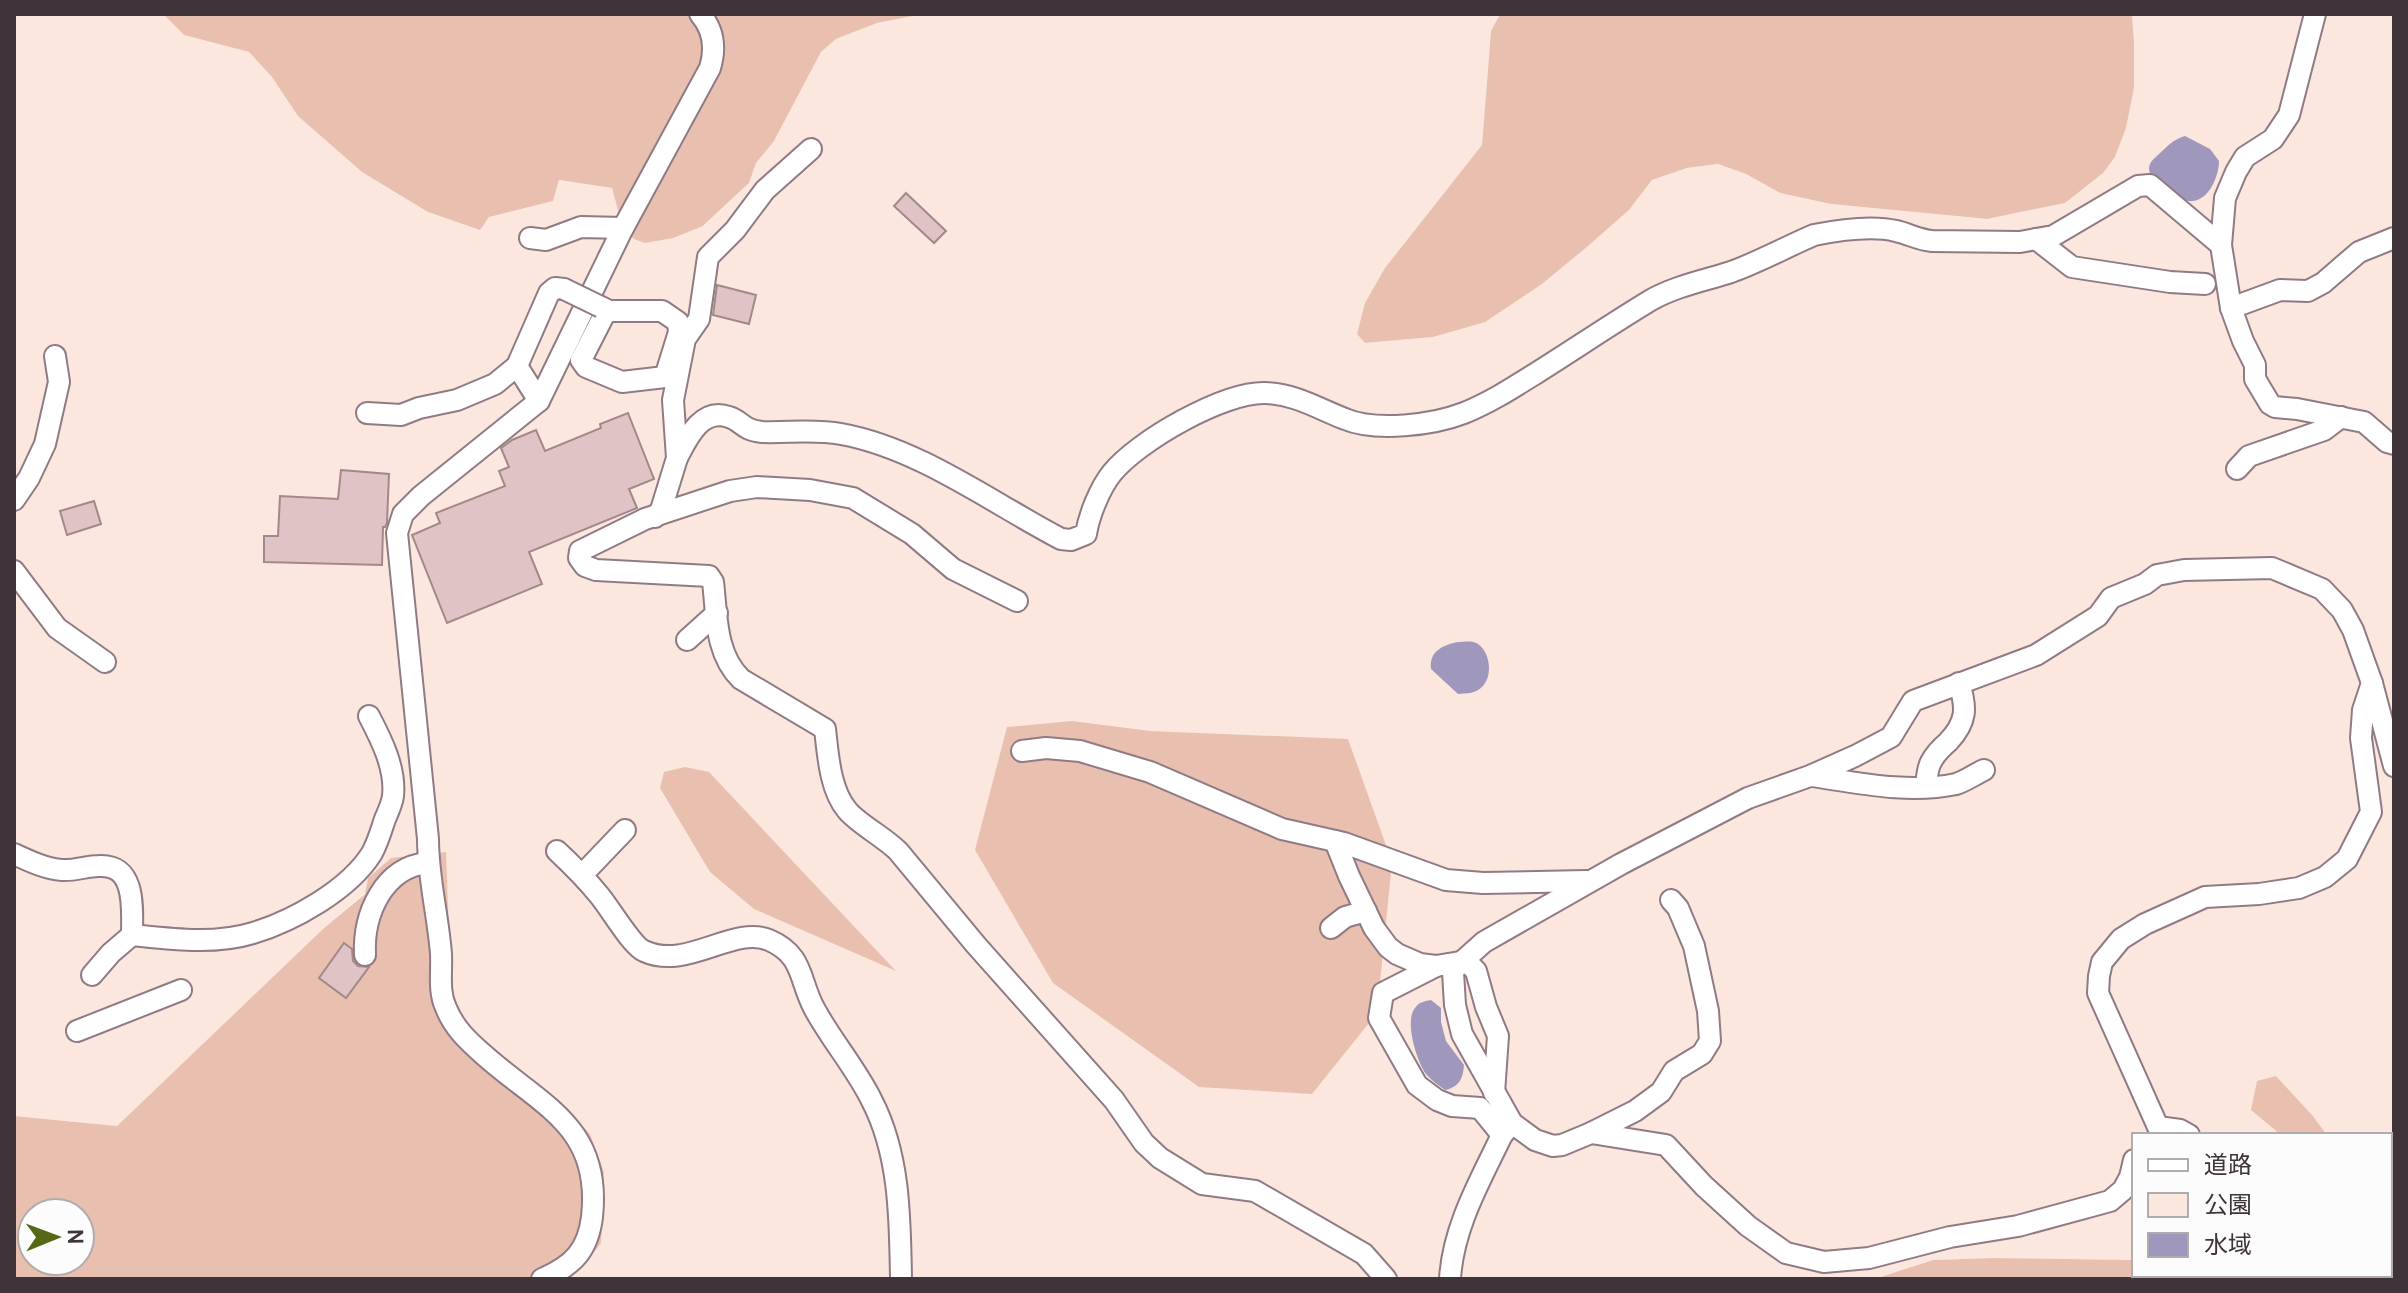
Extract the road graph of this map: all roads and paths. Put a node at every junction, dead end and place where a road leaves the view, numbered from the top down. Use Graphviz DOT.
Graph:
graph roads {
  1 [pos="700,14"];
  2 [pos="2315,14"];
  3 [pos="811,149"];
  4 [pos="623,228"];
  5 [pos="530,238"];
  6 [pos="2394,238"];
  7 [pos="2036,239"];
  8 [pos="2221,245"];
  9 [pos="2205,284"];
  10 [pos="2231,308"];
  11 [pos="605,309"];
  12 [pos="55,356"];
  13 [pos="517,366"];
  14 [pos="673,400"];
  15 [pos="539,401"];
  16 [pos="367,413"];
  17 [pos="2341,417"];
  18 [pos="703,419"];
  19 [pos="2394,444"];
  20 [pos="677,458"];
  21 [pos="2237,469"];
  22 [pos="14,500"];
  23 [pos="655,517"];
  24 [pos="14,571"];
  25 [pos="1017,601"];
  26 [pos="717,613"];
  27 [pos="687,640"];
  28 [pos="105,662"];
  29 [pos="1959,683"];
  30 [pos="2372,683"];
  31 [pos="369,716"];
  32 [pos="1022,751"];
  33 [pos="2394,766"];
  34 [pos="1984,770"];
  35 [pos="1810,776"];
  36 [pos="1926,787"];
  37 [pos="625,830"];
  38 [pos="1335,841"];
  39 [pos="557,851"];
  40 [pos="14,854"];
  41 [pos="428,863"];
  42 [pos="582,875"];
  43 [pos="1591,881"];
  44 [pos="1671,900"];
  45 [pos="1366,911"];
  46 [pos="1331,928"];
  47 [pos="132,935"];
  48 [pos="365,955"];
  49 [pos="1460,962"];
  50 [pos="1436,966"];
  51 [pos="92,975"];
  52 [pos="181,990"];
  53 [pos="77,1031"];
  54 [pos="1494,1093"];
  55 [pos="1507,1129"];
  56 [pos="2154,1131"];
  57 [pos="1591,1133"];
  58 [pos="2185,1133"];
  59 [pos="2132,1168"];
  60 [pos="542,1279"];
  61 [pos="901,1279"];
  62 [pos="1386,1279"];
  63 [pos="1450,1279"];
  1 -- 4 [label="street"];
  2 -- 8 [label="street"];
  3 -- 14 [label="street"];
  4 -- 5 [label="street"];
  4 -- 15 [label="street"];
  6 -- 10 [label="street"];
  7 -- 8 [label="street"];
  7 -- 9 [label="street"];
  7 -- 18 [label="street"];
  8 -- 10 [label="street"];
  10 -- 17 [label="street"];
  11 -- 11 [label="street"];
  11 -- 13 [label="street, bridge"];
  12 -- 22 [label="street"];
  13 -- 15 [label="street"];
  13 -- 16 [label="street"];
  14 -- 18 [label="street"];
  14 -- 20 [label="street"];
  15 -- 41 [label="street"];
  17 -- 19 [label="street"];
  17 -- 21 [label="street"];
  18 -- 20 [label="street"];
  20 -- 23 [label="street"];
  23 -- 25 [label="street"];
  23 -- 26 [label="street"];
  24 -- 28 [label="street"];
  26 -- 27 [label="street"];
  26 -- 62 [label="street"];
  29 -- 30 [label="street"];
  29 -- 35 [label="street"];
  29 -- 36 [label="street"];
  30 -- 33 [label="street"];
  30 -- 56 [label="street"];
  31 -- 47 [label="street"];
  32 -- 38 [label="street"];
  34 -- 36 [label="street"];
  35 -- 36 [label="street"];
  35 -- 43 [label="street"];
  37 -- 42 [label="street"];
  38 -- 43 [label="street"];
  38 -- 45 [label="street"];
  39 -- 42 [label="street"];
  40 -- 47 [label="street"];
  41 -- 48 [label="street"];
  41 -- 60 [label="street"];
  42 -- 61 [label="street"];
  43 -- 49 [label="street"];
  44 -- 57 [label="street"];
  45 -- 46 [label="street"];
  45 -- 50 [label="street"];
  47 -- 51 [label="street"];
  49 -- 50 [label="street"];
  49 -- 54 [label="street"];
  49 -- 54 [label="street"];
  50 -- 55 [label="street"];
  52 -- 53 [label="street"];
  54 -- 55 [label="street"];
  55 -- 57 [label="street"];
  55 -- 63 [label="street"];
  56 -- 58 [label="street"];
  57 -- 59 [label="street"];
}
